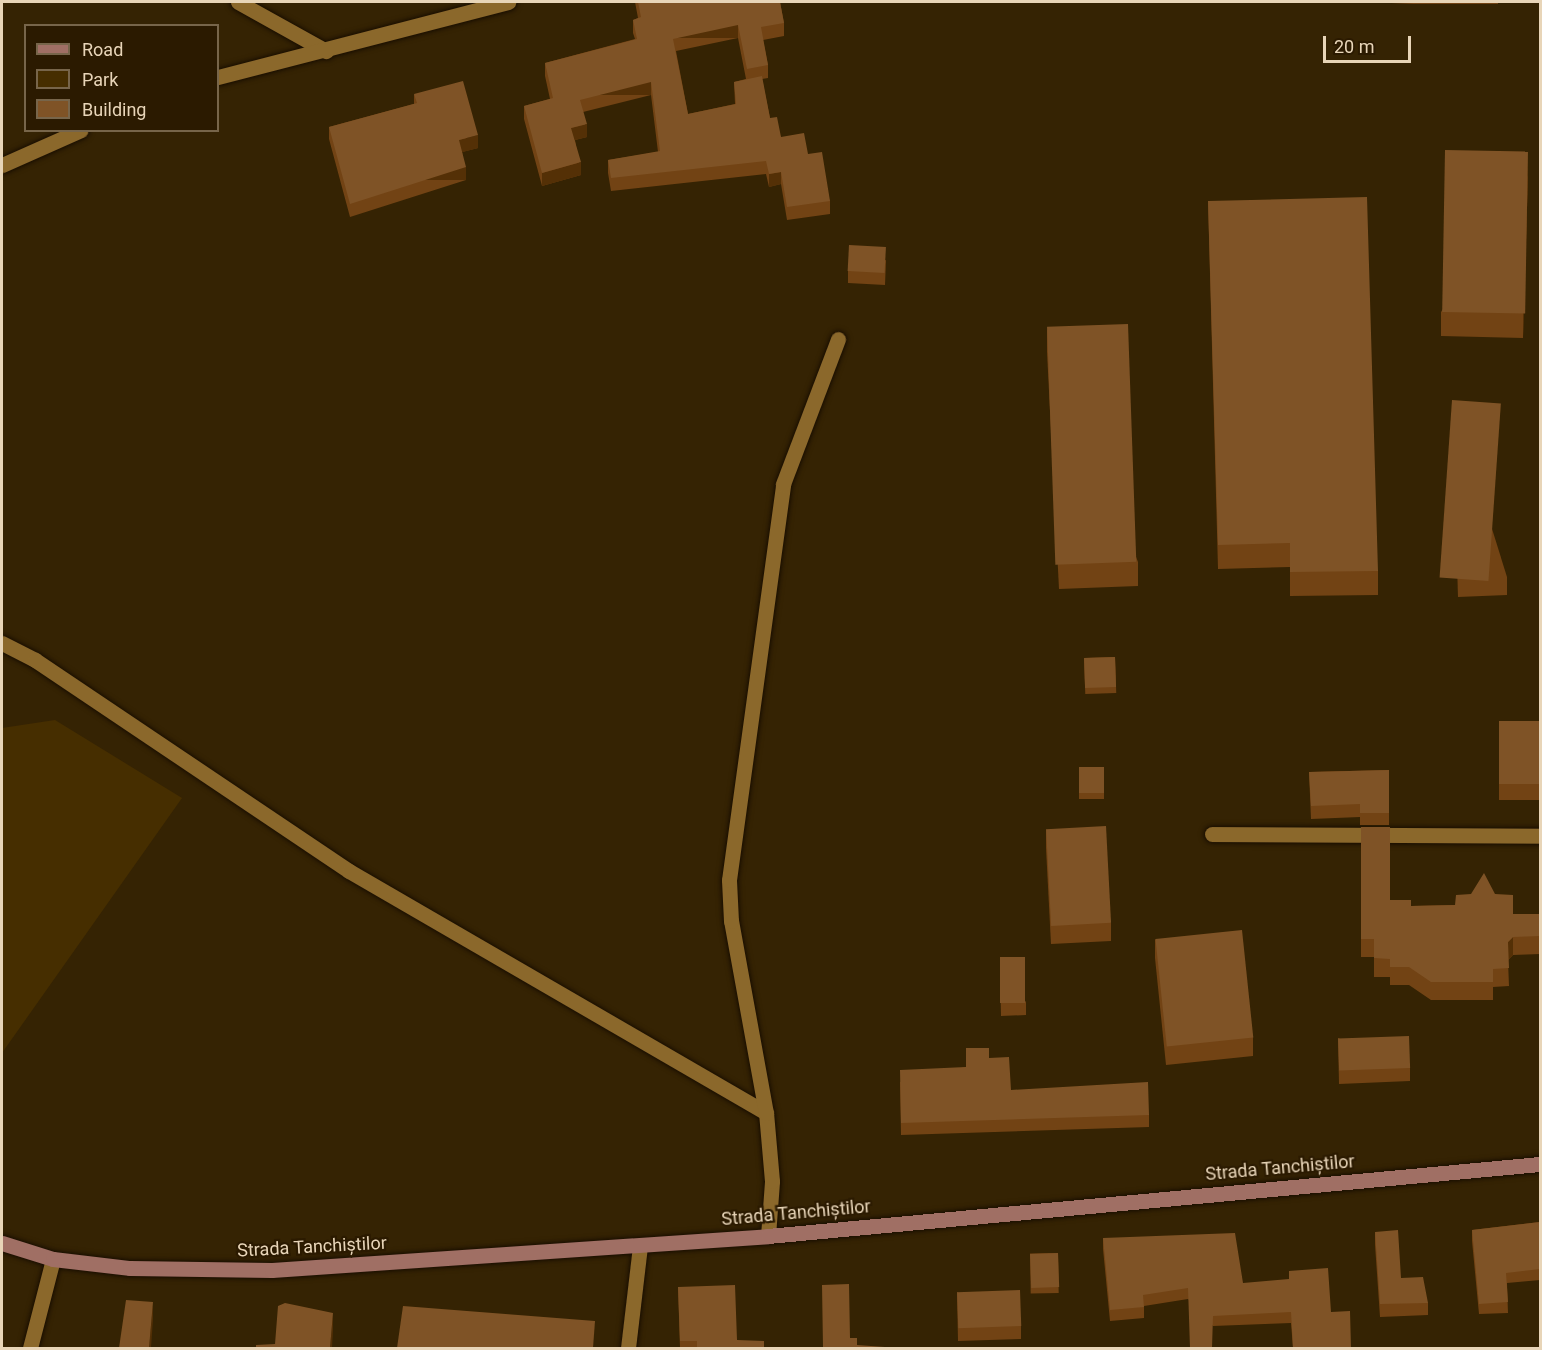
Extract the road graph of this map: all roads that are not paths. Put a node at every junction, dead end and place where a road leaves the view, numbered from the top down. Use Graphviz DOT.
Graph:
graph roads {
  1 [pos="238,2"];
  2 [pos="508,2"];
  3 [pos="326,51"];
  4 [pos="219,77"];
  5 [pos="76,132"];
  6 [pos="2,165"];
  7 [pos="838,339"];
  8 [pos="2,642"];
  9 [pos="1212,834"];
  10 [pos="1540,836"];
  11 [pos="766,1113"];
  12 [pos="1540,1164"];
  13 [pos="768,1236"];
  14 [pos="2,1243"];
  15 [pos="640,1246"];
  16 [pos="53,1259"];
  17 [pos="30,1348"];
  18 [pos="628,1348"];
  1 -- 3 [label="street"];
  2 -- 3 [label="street"];
  3 -- 4 [label="street"];
  5 -- 6 [label="street"];
  7 -- 11 [label="street"];
  8 -- 11 [label="street"];
  9 -- 10 [label="street"];
  11 -- 13 [label="street"];
  12 -- 13 [label="street, Strada Tanchiștilor"];
  13 -- 15 [label="street, Strada Tanchiștilor"];
  14 -- 16 [label="street, Strada Tanchiștilor"];
  15 -- 16 [label="street, Strada Tanchiștilor"];
  15 -- 18 [label="street"];
  16 -- 17 [label="street"];
}
